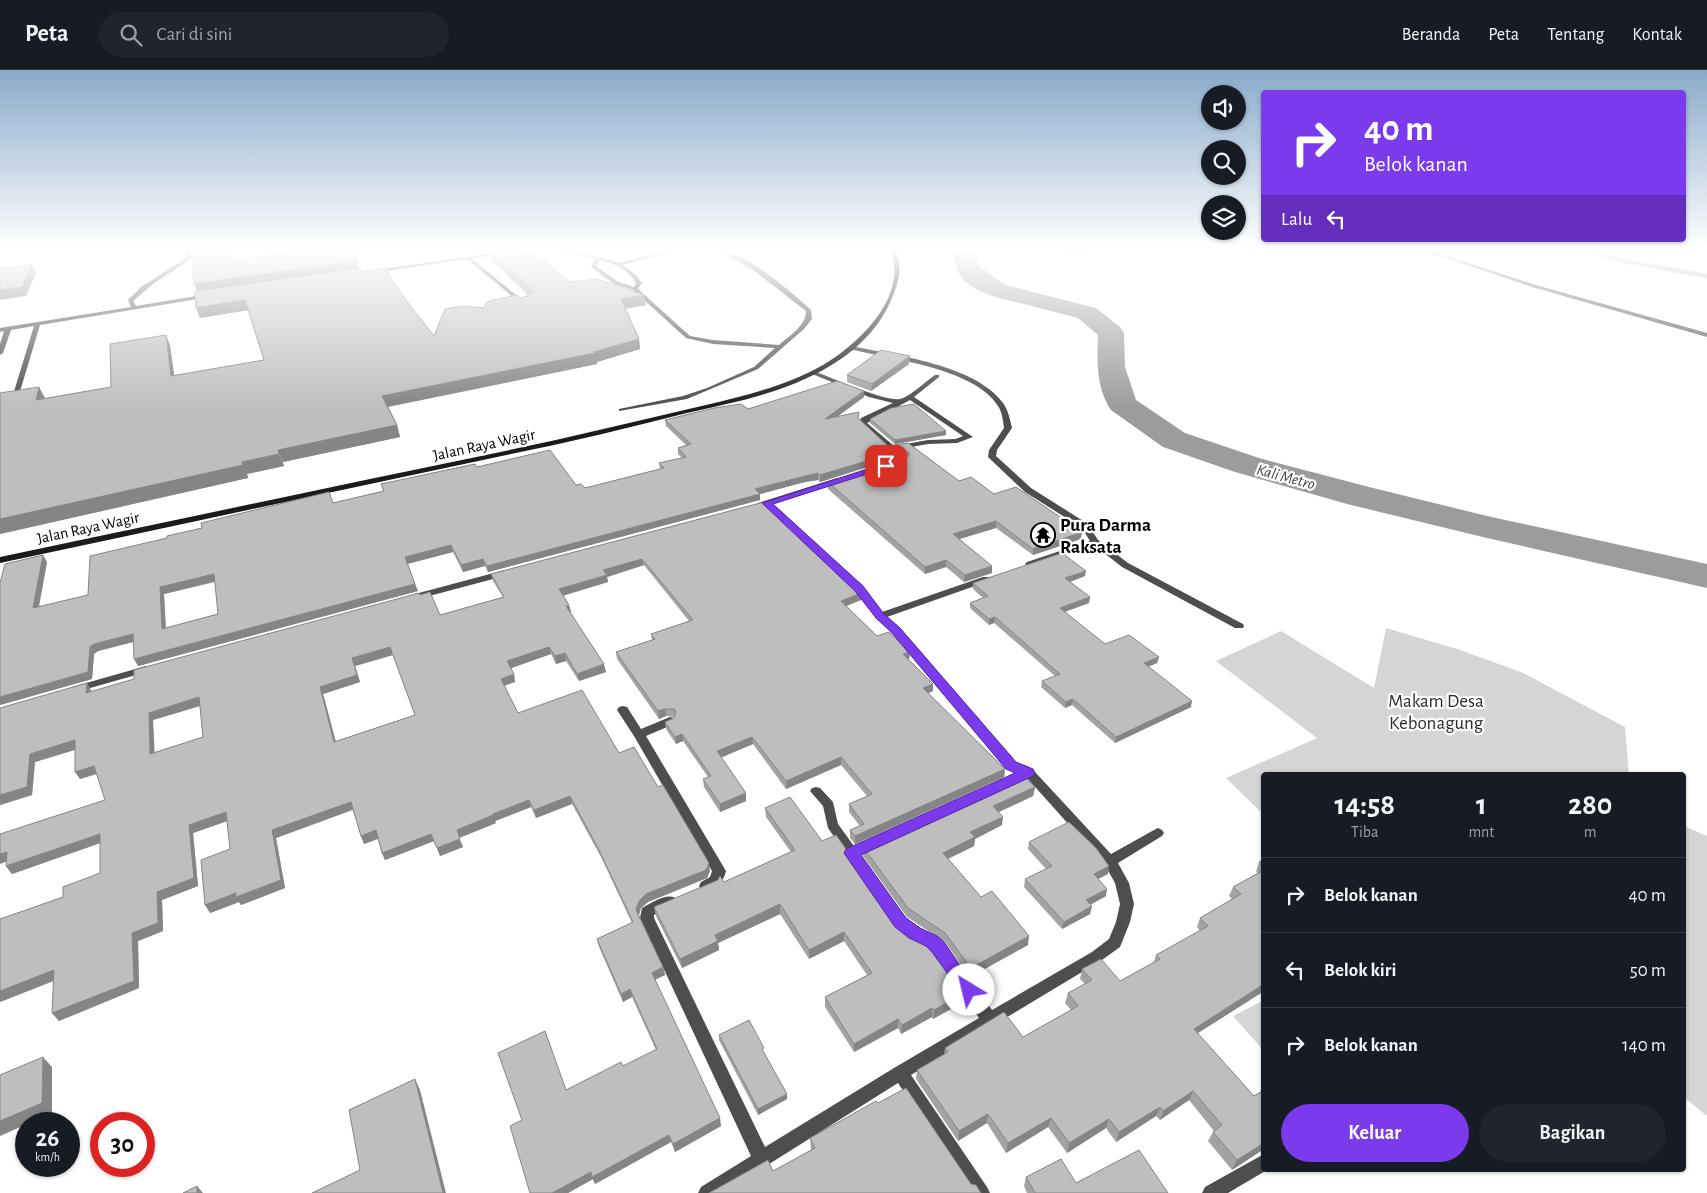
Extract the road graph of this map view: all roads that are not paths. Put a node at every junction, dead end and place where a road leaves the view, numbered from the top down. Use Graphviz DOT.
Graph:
graph roads {
  1 [pos="131,302"];
  2 [pos="164,302"];
  3 [pos="522,302"];
  4 [pos="650,302"];
  5 [pos="799,302"];
  6 [pos="889,302"];
  7 [pos="1592,302"];
  8 [pos="525,305"];
  9 [pos="134,307"];
  10 [pos="0,324"];
  11 [pos="37,325"];
  12 [pos="8,329"];
  13 [pos="0,330"];
  14 [pos="1707,335"];
  15 [pos="780,347"];
  16 [pos="851,348"];
  17 [pos="0,353"];
  18 [pos="814,373"];
  19 [pos="936,376"];
  20 [pos="871,396"];
  21 [pos="910,397"];
  22 [pos="15,398"];
  23 [pos="901,402"];
  24 [pos="621,410"];
  25 [pos="887,410"];
  26 [pos="848,477"];
  27 [pos="767,503"];
  28 [pos="748,508"];
  29 [pos="1095,542"];
  30 [pos="0,560"];
  31 [pos="1022,567"];
  32 [pos="518,570"];
  33 [pos="993,577"];
  34 [pos="412,598"];
  35 [pos="880,616"];
  36 [pos="1239,626"];
  37 [pos="154,667"];
  38 [pos="67,692"];
  39 [pos="623,710"];
  40 [pos="670,720"];
  41 [pos="638,734"];
  42 [pos="1028,773"];
  43 [pos="1010,781"];
  44 [pos="816,792"];
  45 [pos="1158,833"];
  46 [pos="1110,861"];
  47 [pos="696,890"];
  48 [pos="679,897"];
  49 [pos="989,1019"];
  50 [pos="900,1073"];
  51 [pos="762,1160"];
  52 [pos="1261,1164"];
  53 [pos="707,1193"];
  54 [pos="980,1193"];
  55 [pos="1211,1193"];
  1 -- 9 [label="street"];
  2 -- 9 [label="street"];
  3 -- 8 [label="street"];
  4 -- 15 [label="street"];
  5 -- 15 [label="street"];
  6 -- 16 [label="main road, Jalan Raya Wagir"];
  7 -- 14 [label="street"];
  9 -- 10 [label="street"];
  9 -- 11 [label="street"];
  11 -- 12 [label="street"];
  11 -- 22 [label="street"];
  12 -- 13 [label="street"];
  12 -- 17 [label="street"];
  15 -- 24 [label="street"];
  16 -- 18 [label="main road, Jalan Raya Wagir"];
  16 -- 29 [label="street"];
  18 -- 20 [label="street"];
  18 -- 30 [label="main road, Jalan Raya Wagir"];
  19 -- 21 [label="street"];
  20 -- 23 [label="street"];
  20 -- 25 [label="street"];
  21 -- 23 [label="street"];
  21 -- 25 [label="street"];
  23 -- 25 [label="street"];
  26 -- 27 [label="street"];
  27 -- 28 [label="street"];
  27 -- 35 [label="street"];
  29 -- 31 [label="street"];
  29 -- 36 [label="street"];
  32 -- 34 [label="street"];
  33 -- 35 [label="street"];
  35 -- 42 [label="street"];
  37 -- 38 [label="street"];
  39 -- 41 [label="street"];
  40 -- 41 [label="street"];
  41 -- 47 [label="street"];
  42 -- 43 [label="street"];
  42 -- 46 [label="street"];
  44 -- 49 [label="street"];
  45 -- 46 [label="street"];
  46 -- 49 [label="street"];
  48 -- 51 [label="street"];
  49 -- 50 [label="street"];
  50 -- 51 [label="street"];
  50 -- 54 [label="street"];
  51 -- 53 [label="street"];
  52 -- 55 [label="street"];
}
